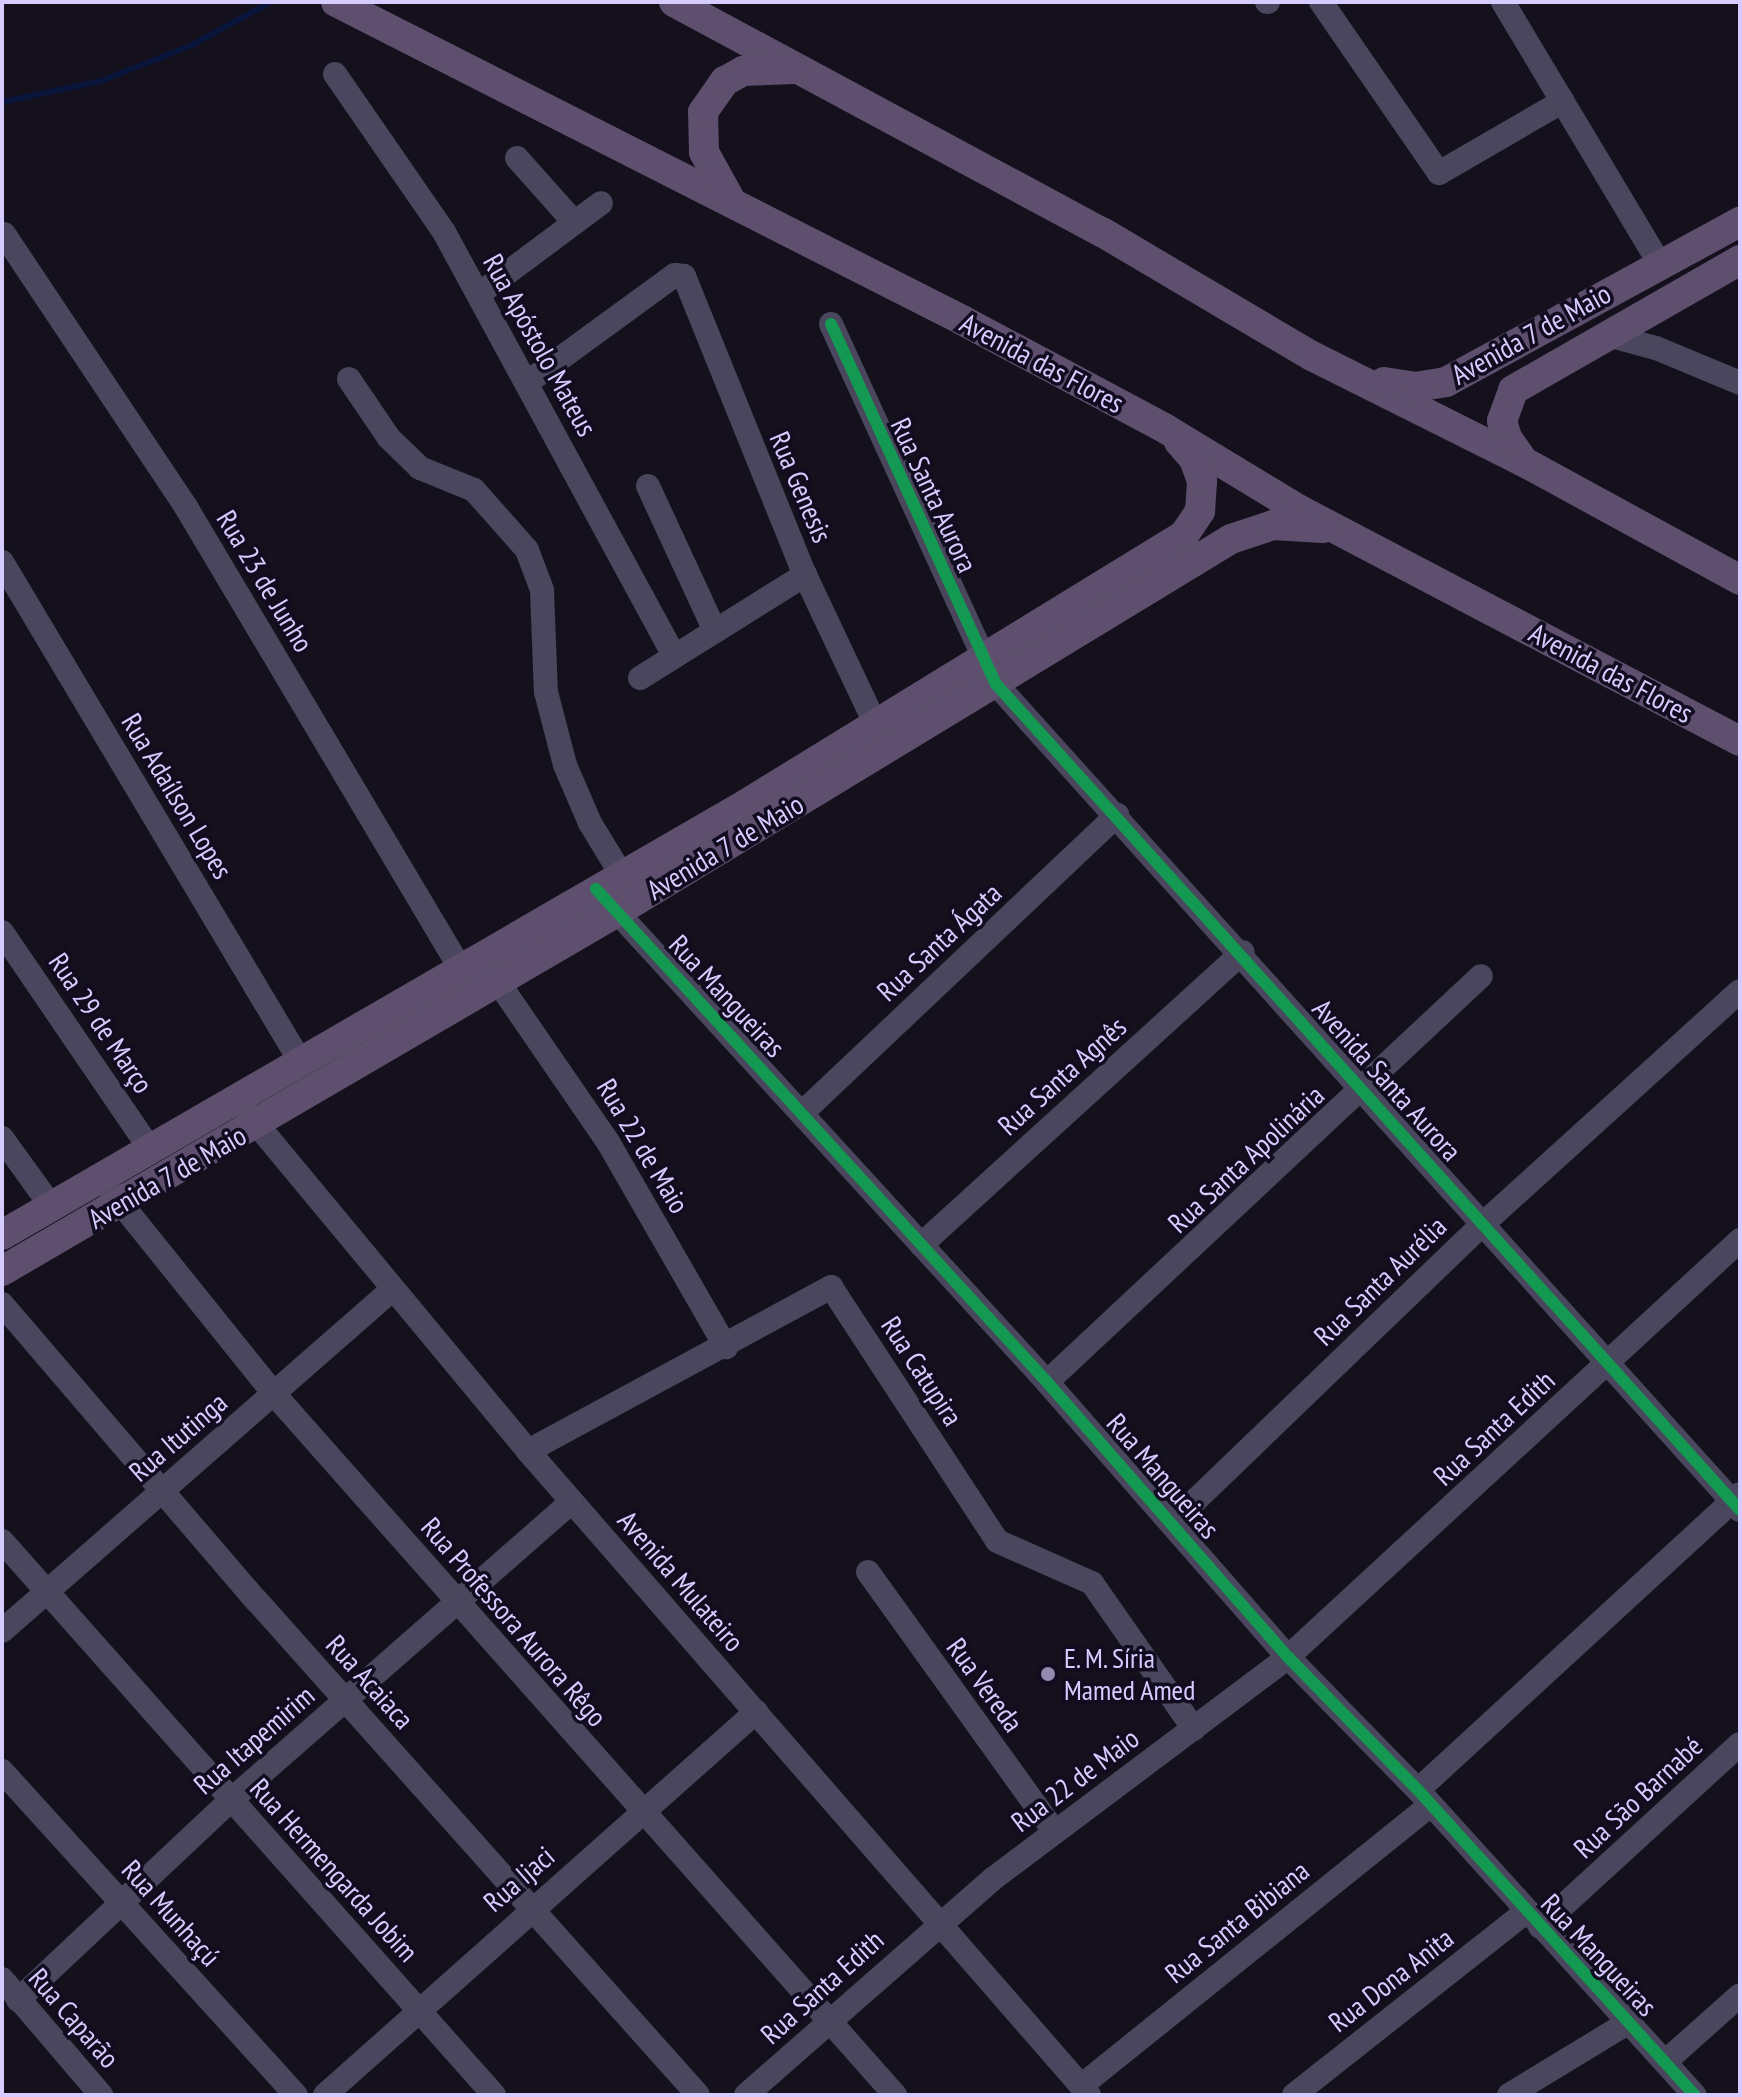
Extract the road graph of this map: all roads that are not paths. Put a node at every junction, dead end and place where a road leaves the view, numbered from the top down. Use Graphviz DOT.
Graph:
graph roads {
  1 [pos="336,2"];
  2 [pos="674,2"];
  3 [pos="1321,2"];
  4 [pos="1503,2"];
  5 [pos="801,70"];
  6 [pos="335,74"];
  7 [pos="1563,101"];
  8 [pos="517,158"];
  9 [pos="732,202"];
  10 [pos="601,203"];
  11 [pos="574,222"];
  12 [pos="1740,222"];
  13 [pos="4,234"];
  14 [pos="1740,260"];
  15 [pos="1659,263"];
  16 [pos="479,294"];
  17 [pos="831,324"];
  18 [pos="1607,335"];
  19 [pos="1312,356"];
  20 [pos="349,379"];
  21 [pos="528,382"];
  22 [pos="1740,383"];
  23 [pos="1166,429"];
  24 [pos="1524,462"];
  25 [pos="648,486"];
  26 [pos="1373,546"];
  27 [pos="2,562"];
  28 [pos="805,575"];
  29 [pos="1740,580"];
  30 [pos="715,631"];
  31 [pos="674,656"];
  32 [pos="990,673"];
  33 [pos="640,678"];
  34 [pos="876,725"];
  35 [pos="1740,741"];
  36 [pos="1117,815"];
  37 [pos="608,882"];
  38 [pos="617,912"];
  39 [pos="2,932"];
  40 [pos="1243,952"];
  41 [pos="460,968"];
  42 [pos="1481,976"];
  43 [pos="498,982"];
  44 [pos="1740,991"];
  45 [pos="300,1061"];
  46 [pos="1364,1091"];
  47 [pos="236,1098"];
  48 [pos="802,1113"];
  49 [pos="257,1125"];
  50 [pos="2,1138"];
  51 [pos="150,1149"];
  52 [pos="101,1177"];
  53 [pos="120,1204"];
  54 [pos="51,1206"];
  55 [pos="1484,1223"];
  56 [pos="2,1235"];
  57 [pos="1740,1240"];
  58 [pos="921,1245"];
  59 [pos="2,1271"];
  60 [pos="393,1289"];
  61 [pos="2,1304"];
  62 [pos="726,1347"];
  63 [pos="1608,1361"];
  64 [pos="1047,1382"];
  65 [pos="274,1394"];
  66 [pos="528,1451"];
  67 [pos="162,1491"];
  68 [pos="1737,1501"];
  69 [pos="572,1502"];
  70 [pos="1173,1522"];
  71 [pos="2,1541"];
  72 [pos="868,1572"];
  73 [pos="46,1592"];
  74 [pos="455,1602"];
  75 [pos="2,1631"];
  76 [pos="1288,1657"];
  77 [pos="347,1699"];
  78 [pos="756,1712"];
  79 [pos="1194,1729"];
  80 [pos="1740,1744"];
  81 [pos="2,1771"];
  82 [pos="1424,1798"];
  83 [pos="231,1800"];
  84 [pos="642,1812"];
  85 [pos="1055,1832"];
  86 [pos="121,1902"];
  87 [pos="530,1908"];
  88 [pos="1533,1919"];
  89 [pos="938,1924"];
  90 [pos="2,1979"];
  91 [pos="1740,1995"];
  92 [pos="18,2000"];
  93 [pos="418,2008"];
  94 [pos="829,2020"];
  95 [pos="1629,2022"];
  96 [pos="1666,2061"];
  97 [pos="1085,2090"];
  98 [pos="101,2095"];
  99 [pos="296,2095"];
  100 [pos="325,2095"];
  101 [pos="494,2095"];
  102 [pos="698,2095"];
  103 [pos="746,2095"];
  104 [pos="895,2095"];
  105 [pos="1294,2095"];
  106 [pos="1509,2095"];
  107 [pos="1695,2095"];
  1 -- 9 [label="main road, Avenida das Flores"];
  2 -- 5 [label="main road"];
  3 -- 7 [label="street"];
  4 -- 7 [label="street"];
  5 -- 9 [label="main road"];
  5 -- 19 [label="main road"];
  6 -- 16 [label="street, Rua Apóstolo Mateus"];
  7 -- 15 [label="street"];
  8 -- 11 [label="street"];
  9 -- 23 [label="main road, Avenida das Flores"];
  10 -- 11 [label="street"];
  11 -- 16 [label="street"];
  12 -- 15 [label="main road, Avenida 7 de Maio"];
  13 -- 41 [label="street, Rua 23 de Junho"];
  14 -- 18 [label="main road, Avenida 7 de Maio"];
  15 -- 19 [label="main road, Avenida 7 de Maio"];
  16 -- 21 [label="street, Rua Apóstolo Mateus"];
  17 -- 32 [label="street, Rua Santa Aurora"];
  18 -- 22 [label="street"];
  18 -- 24 [label="main road, Avenida 7 de Maio"];
  19 -- 24 [label="main road"];
  20 -- 37 [label="street, Rua Mangueiras"];
  21 -- 28 [label="street, Rua Genesis"];
  21 -- 31 [label="street, Rua Apóstolo Mateus"];
  23 -- 26 [label="main road, Avenida das Flores"];
  23 -- 32 [label="main road, Avenida 7 de Maio"];
  24 -- 29 [label="main road"];
  25 -- 30 [label="street"];
  26 -- 32 [label="main road, Avenida 7 de Maio"];
  26 -- 35 [label="main road, Avenida das Flores"];
  27 -- 45 [label="street, Rua Adaílson Lopes"];
  28 -- 30 [label="street"];
  28 -- 34 [label="street, Rua Genesis"];
  30 -- 31 [label="street"];
  31 -- 33 [label="street"];
  32 -- 34 [label="main road, Avenida 7 de Maio"];
  32 -- 36 [label="street, Avenida Santa Aurora"];
  32 -- 38 [label="main road, Avenida 7 de Maio"];
  34 -- 37 [label="main road, Avenida 7 de Maio"];
  36 -- 40 [label="street, Avenida Santa Aurora"];
  36 -- 48 [label="street, Rua Santa Ágata"];
  37 -- 38 [label="street, Rua Mangueiras"];
  37 -- 41 [label="main road, Avenida 7 de Maio"];
  38 -- 43 [label="main road, Avenida 7 de Maio"];
  38 -- 48 [label="street, Rua Mangueiras"];
  39 -- 51 [label="street, Rua 29 de Março"];
  40 -- 46 [label="street, Avenida Santa Aurora"];
  40 -- 58 [label="street, Rua Santa Agnês"];
  41 -- 45 [label="main road, Avenida 7 de Maio"];
  42 -- 46 [label="street, Rua Santa Apolinária"];
  43 -- 49 [label="main road, Avenida 7 de Maio"];
  43 -- 62 [label="street, Rua 22 de Maio"];
  44 -- 55 [label="street, Rua Santa Aurélia"];
  45 -- 47 [label="main road, Avenida 7 de Maio"];
  46 -- 55 [label="street, Avenida Santa Aurora"];
  46 -- 64 [label="street, Rua Santa Apolinária"];
  47 -- 49 [label="street, Avenida Mulateiro"];
  47 -- 51 [label="main road, Avenida 7 de Maio"];
  48 -- 58 [label="street, Rua Mangueiras"];
  49 -- 53 [label="main road, Avenida 7 de Maio"];
  49 -- 60 [label="street, Avenida Mulateiro"];
  50 -- 54 [label="street"];
  51 -- 52 [label="main road, Avenida 7 de Maio"];
  52 -- 53 [label="street, Rua Professora Aurora Rêgo"];
  52 -- 54 [label="main road, Avenida 7 de Maio"];
  53 -- 59 [label="main road, Avenida 7 de Maio"];
  53 -- 65 [label="street, Rua Professora Aurora Rêgo"];
  54 -- 56 [label="main road, Avenida 7 de Maio"];
  55 -- 63 [label="street, Avenida Santa Aurora"];
  55 -- 70 [label="street, Rua Santa Aurélia"];
  57 -- 63 [label="street, Rua Santa Edith"];
  58 -- 64 [label="street, Rua Mangueiras"];
  60 -- 65 [label="street, Rua Itutinga"];
  60 -- 66 [label="street, Avenida Mulateiro"];
  61 -- 67 [label="street, Rua Acaiaca"];
  62 -- 66 [label="street, Rua Catupira"];
  62 -- 79 [label="street, Rua Catupira"];
  63 -- 68 [label="street, Avenida Santa Aurora"];
  63 -- 76 [label="street, Rua Santa Edith"];
  64 -- 70 [label="street, Rua Mangueiras"];
  65 -- 67 [label="street, Rua Itutinga"];
  65 -- 74 [label="street, Rua Professora Aurora Rêgo"];
  66 -- 69 [label="street, Avenida Mulateiro"];
  67 -- 73 [label="street, Rua Itutinga"];
  67 -- 77 [label="street, Rua Acaiaca"];
  68 -- 82 [label="street, Rua Santa Bibiana"];
  69 -- 74 [label="street, Rua Itapemirim"];
  69 -- 78 [label="street, Avenida Mulateiro"];
  70 -- 76 [label="street, Rua Mangueiras"];
  71 -- 73 [label="street, Rua Hermengarda Jobim"];
  72 -- 85 [label="street, Rua Vereda"];
  73 -- 75 [label="street, Rua Itutinga"];
  73 -- 83 [label="street, Rua Hermengarda Jobim"];
  74 -- 77 [label="street, Rua Itapemirim"];
  74 -- 84 [label="street, Rua Professora Aurora Rêgo"];
  76 -- 79 [label="street, Rua 22 de Maio"];
  76 -- 82 [label="street, Rua Mangueiras"];
  77 -- 83 [label="street, Rua Itapemirim"];
  77 -- 87 [label="street, Rua Acaiaca"];
  78 -- 84 [label="street, Rua Ijaci"];
  78 -- 89 [label="street, Avenida Mulateiro"];
  79 -- 85 [label="street, Rua 22 de Maio"];
  80 -- 88 [label="street, Rua São Barnabé"];
  81 -- 86 [label="street, Rua Munhaçú"];
  82 -- 88 [label="street, Rua Mangueiras"];
  82 -- 97 [label="street, Rua Santa Bibiana"];
  83 -- 86 [label="street, Rua Itapemirim"];
  83 -- 93 [label="street, Rua Hermengarda Jobim"];
  84 -- 87 [label="street, Rua Ijaci"];
  84 -- 94 [label="street, Rua Professora Aurora Rêgo"];
  85 -- 89 [label="street, Rua 22 de Maio"];
  86 -- 92 [label="street, Rua Itapemirim"];
  86 -- 99 [label="street, Rua Munhaçú"];
  87 -- 93 [label="street, Rua Ijaci"];
  87 -- 102 [label="street, Rua Acaiaca"];
  88 -- 95 [label="street, Rua Mangueiras"];
  88 -- 105 [label="street, Rua Dona Anita"];
  89 -- 94 [label="street, Rua Santa Edith"];
  89 -- 97 [label="street, Avenida Mulateiro"];
  90 -- 92 [label="street, Rua Caparão"];
  91 -- 96 [label="street"];
  92 -- 98 [label="street, Rua Caparão"];
  93 -- 100 [label="street, Rua Ijaci"];
  93 -- 101 [label="street, Rua Hermengarda Jobim"];
  94 -- 103 [label="street, Rua Santa Edith"];
  94 -- 104 [label="street, Rua Professora Aurora Rêgo"];
  95 -- 96 [label="street, Rua Mangueiras"];
  95 -- 106 [label="street"];
  96 -- 107 [label="street, Rua Mangueiras"];
}
